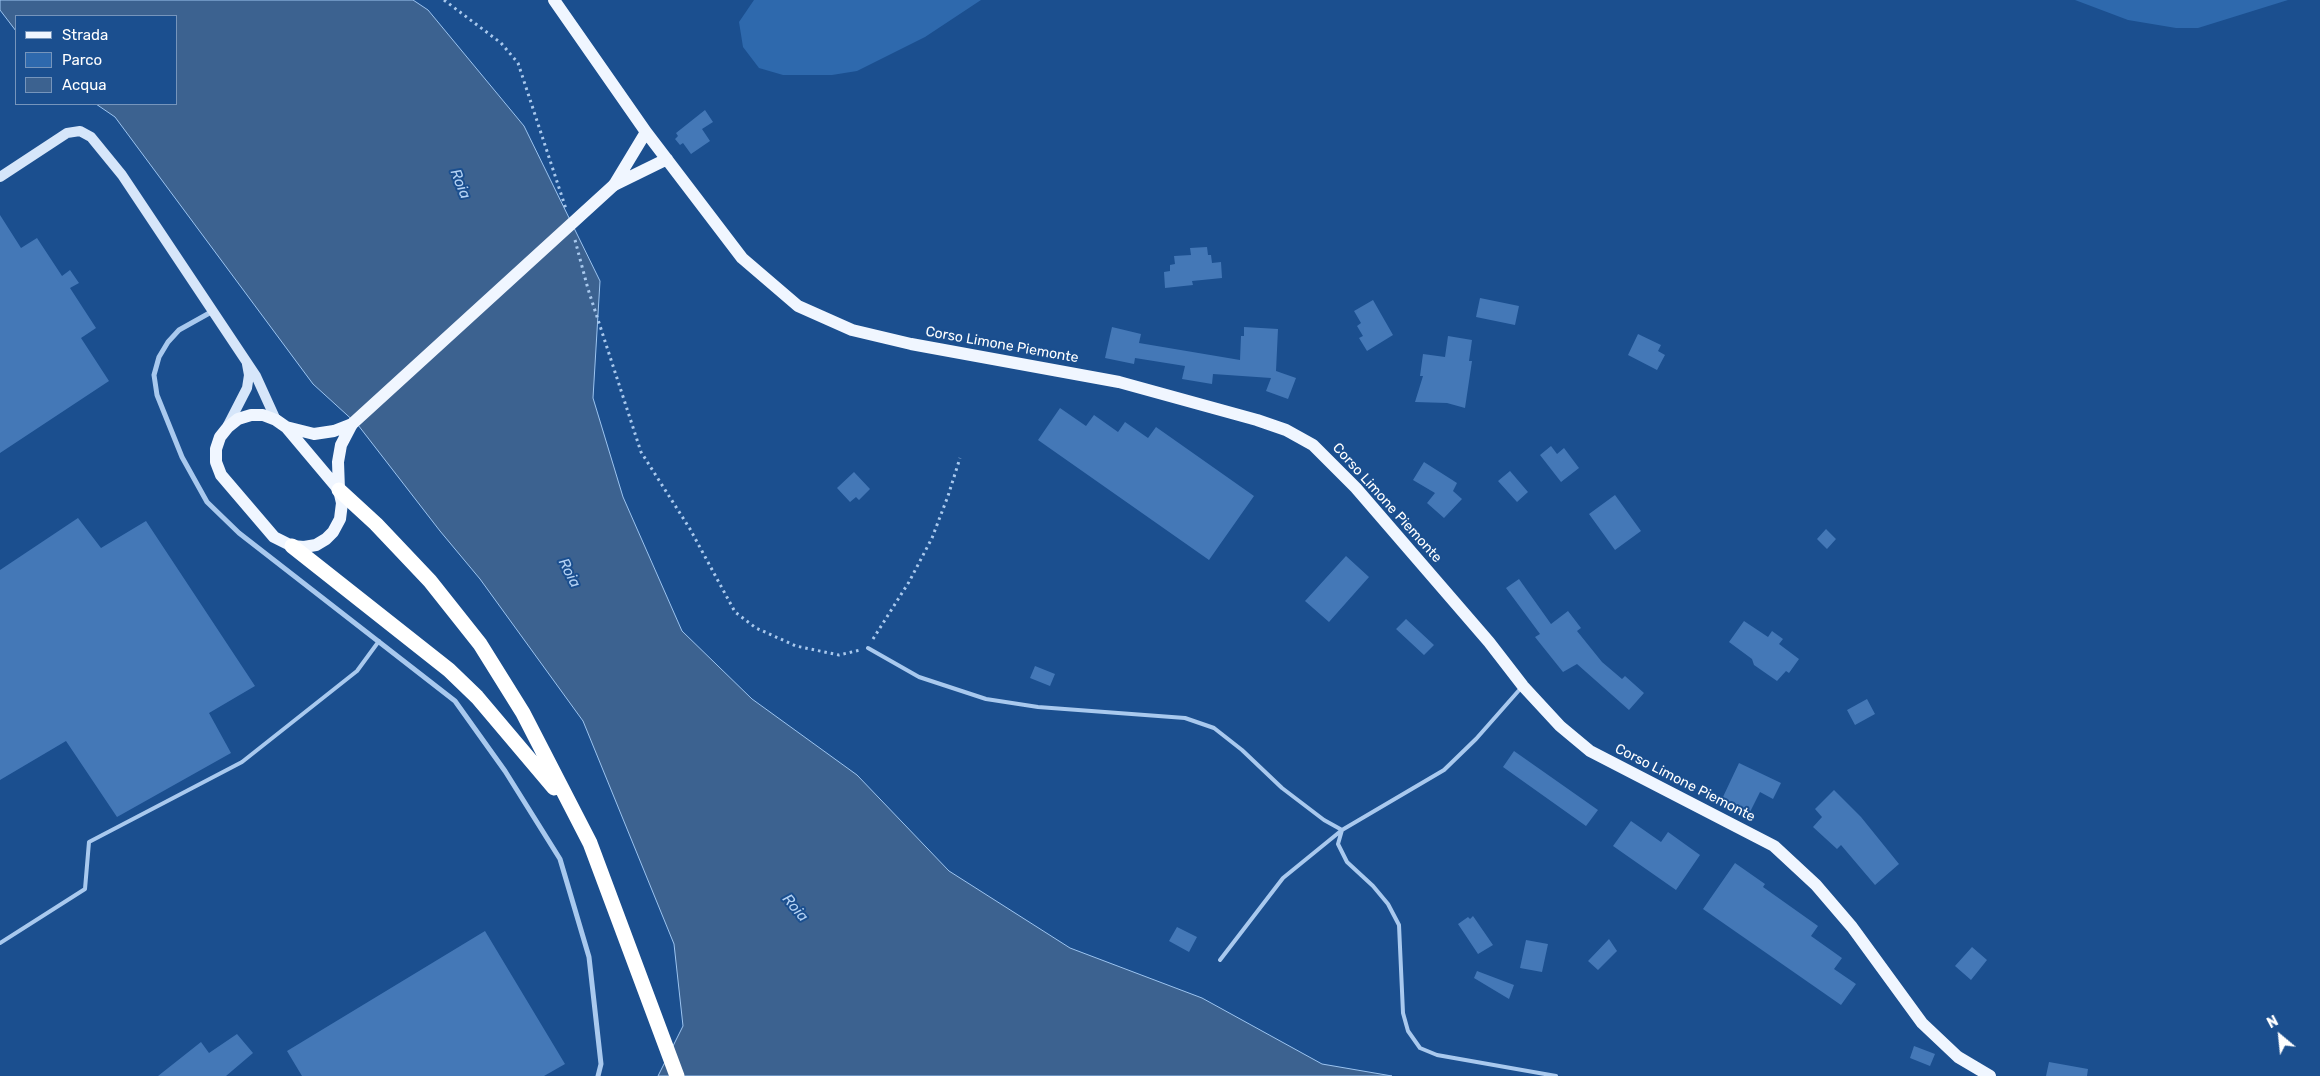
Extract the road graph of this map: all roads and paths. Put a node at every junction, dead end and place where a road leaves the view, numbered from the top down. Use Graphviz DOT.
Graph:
graph roads {
  1 [pos="444,0"];
  2 [pos="554,0"];
  3 [pos="646,132"];
  4 [pos="667,160"];
  5 [pos="0,177"];
  6 [pos="614,185"];
  7 [pos="569,218"];
  8 [pos="574,236"];
  9 [pos="213,311"];
  10 [pos="246,361"];
  11 [pos="281,424"];
  12 [pos="352,424"];
  13 [pos="228,426"];
  14 [pos="960,458"];
  15 [pos="339,490"];
  16 [pos="292,546"];
  17 [pos="379,641"];
  18 [pos="868,648"];
  19 [pos="1523,686"];
  20 [pos="572,810"];
  21 [pos="1342,830"];
  22 [pos="0,943"];
  23 [pos="1220,960"];
  24 [pos="598,1076"];
  25 [pos="677,1076"];
  26 [pos="1556,1076"];
  27 [pos="1990,1076"];
  1 -- 7 [label="path"];
  2 -- 3 [label="main road, Corso Limone Piemonte"];
  3 -- 4 [label="main road, Corso Limone Piemonte"];
  3 -- 6 [label="main road"];
  4 -- 6 [label="main road"];
  4 -- 19 [label="main road, Corso Limone Piemonte"];
  5 -- 9 [label="street"];
  6 -- 12 [label="main road, bridge"];
  8 -- 18 [label="path"];
  9 -- 10 [label="street"];
  9 -- 17 [label="street"];
  10 -- 11 [label="street"];
  10 -- 13 [label="street"];
  11 -- 12 [label="main road"];
  11 -- 13 [label="main road"];
  11 -- 15 [label="main road"];
  12 -- 15 [label="main road"];
  13 -- 16 [label="main road"];
  14 -- 18 [label="path"];
  15 -- 16 [label="main road"];
  15 -- 20 [label="highway"];
  16 -- 20 [label="highway"];
  17 -- 22 [label="lane"];
  17 -- 24 [label="street"];
  18 -- 21 [label="lane"];
  19 -- 21 [label="lane"];
  19 -- 27 [label="main road, Corso Limone Piemonte"];
  20 -- 25 [label="highway"];
  21 -- 23 [label="lane"];
  21 -- 26 [label="lane"];
}
